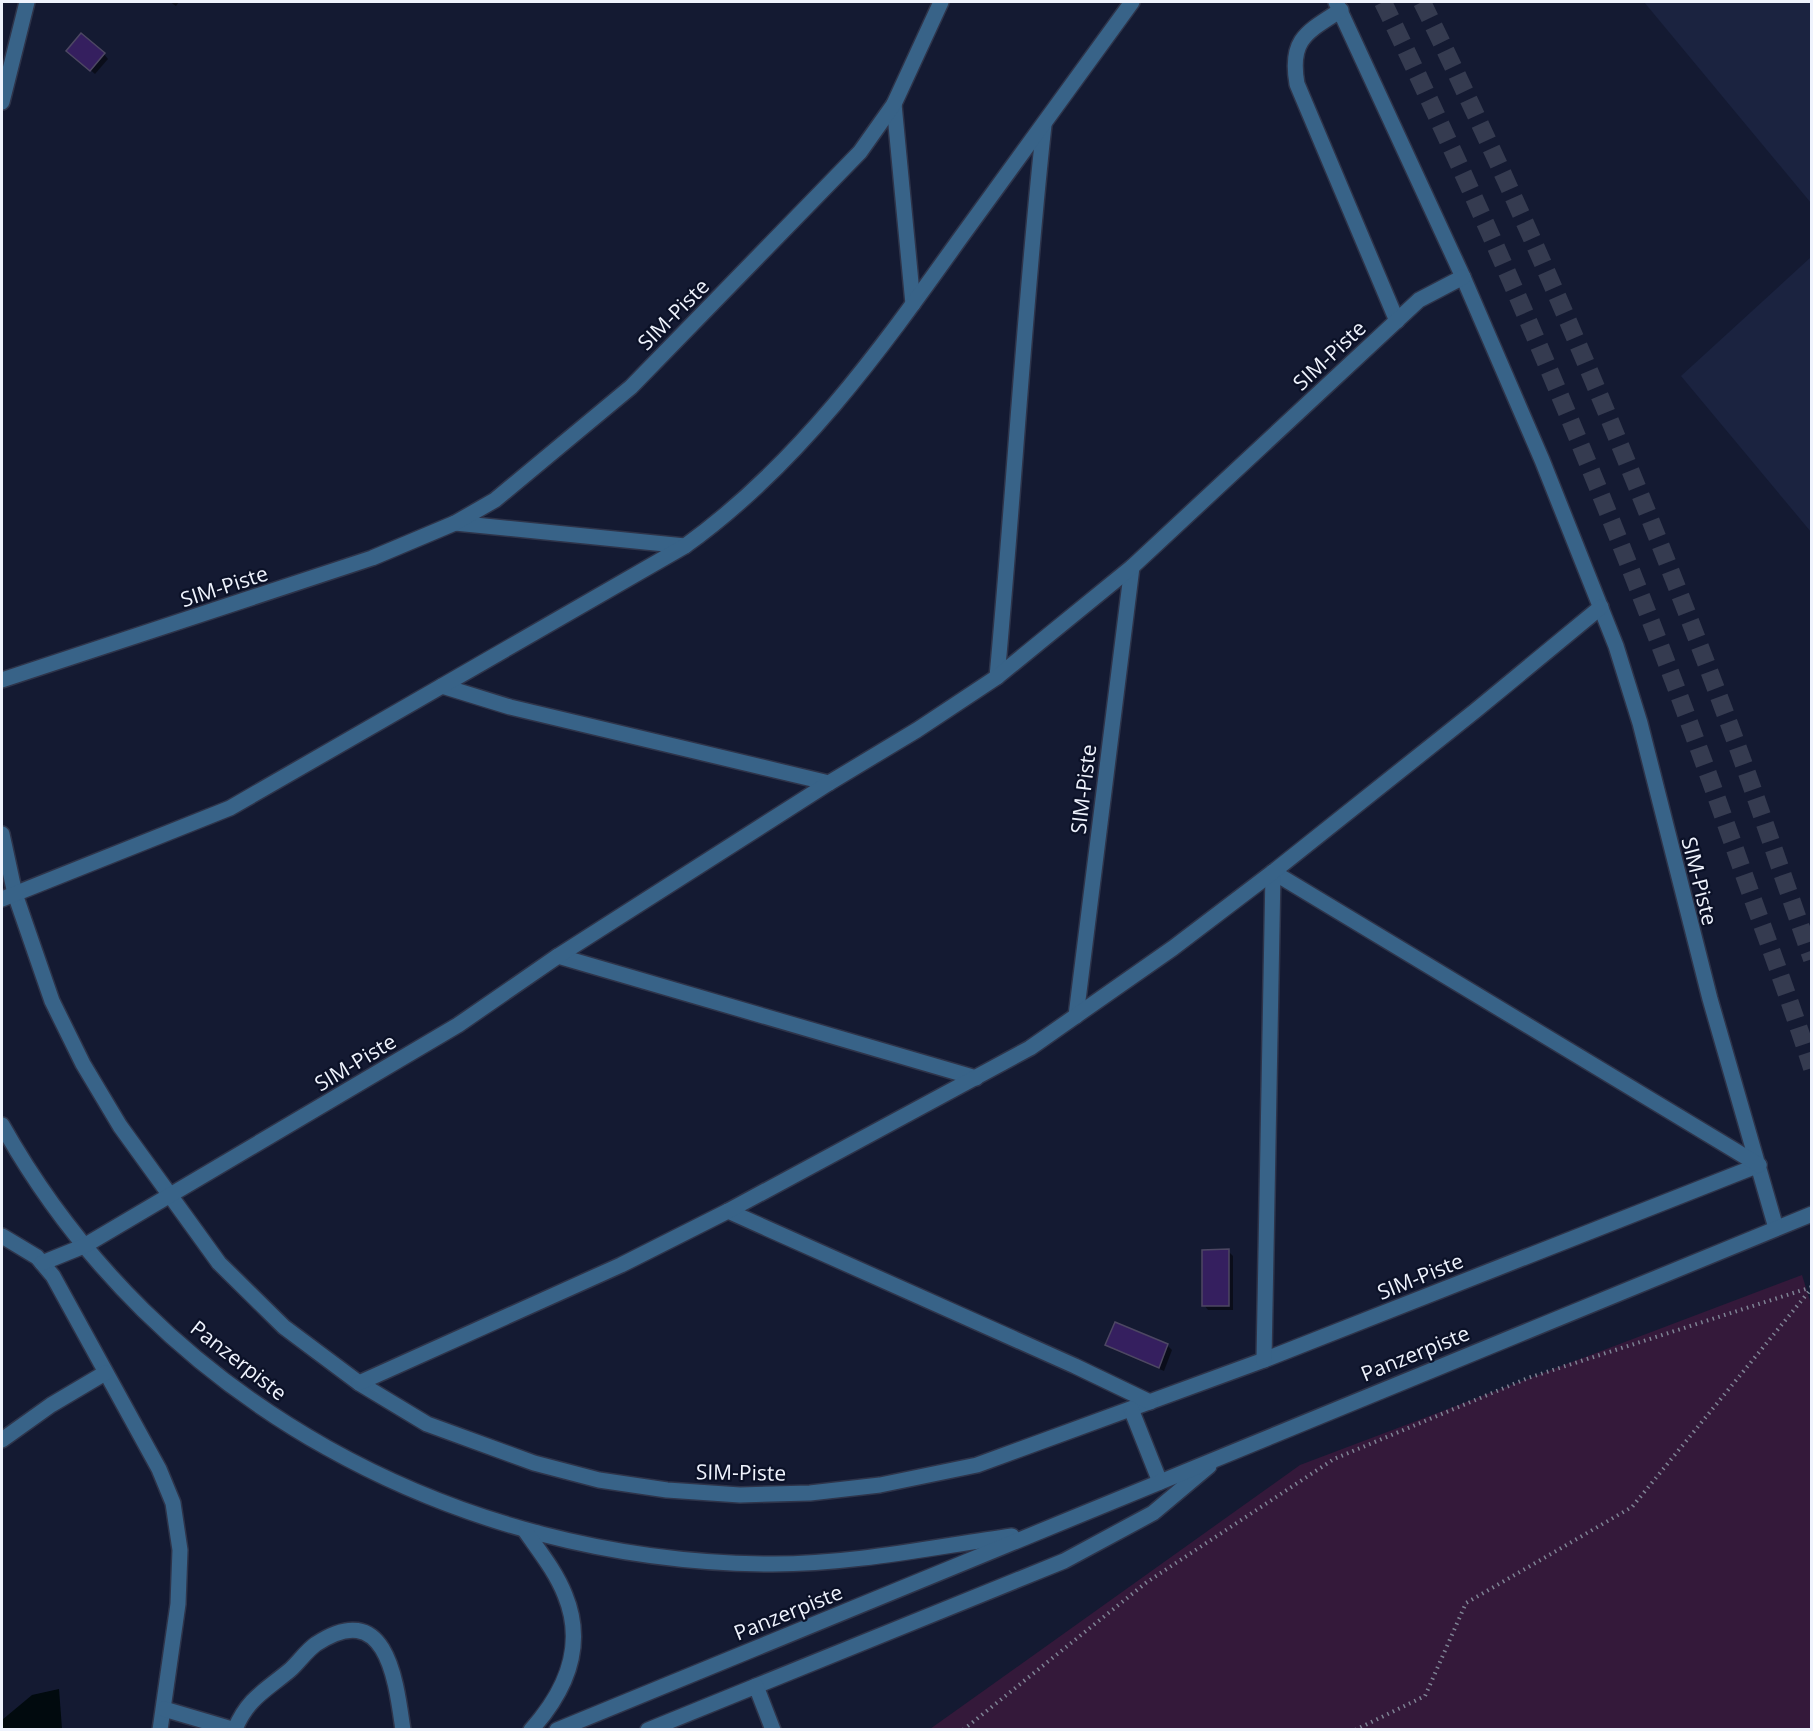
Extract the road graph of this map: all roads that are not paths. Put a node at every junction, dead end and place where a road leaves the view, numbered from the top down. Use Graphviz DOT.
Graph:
graph roads {
  1 [pos="27,2"];
  2 [pos="941,2"];
  3 [pos="1132,2"];
  4 [pos="1339,6"];
  5 [pos="2,102"];
  6 [pos="894,104"];
  7 [pos="1045,122"];
  8 [pos="1463,277"];
  9 [pos="913,304"];
  10 [pos="1397,321"];
  11 [pos="455,523"];
  12 [pos="685,546"];
  13 [pos="1132,567"];
  14 [pos="1601,607"];
  15 [pos="997,677"];
  16 [pos="2,680"];
  17 [pos="442,686"];
  18 [pos="829,783"];
  19 [pos="2,834"];
  20 [pos="1273,872"];
  21 [pos="8,897"];
  22 [pos="558,956"];
  23 [pos="1076,1016"];
  24 [pos="976,1078"];
  25 [pos="2,1125"];
  26 [pos="1759,1165"];
  27 [pos="169,1197"];
  28 [pos="728,1211"];
  29 [pos="1812,1214"];
  30 [pos="1776,1228"];
  31 [pos="2,1236"];
  32 [pos="84,1246"];
  33 [pos="42,1263"];
  34 [pos="1264,1360"];
  35 [pos="105,1373"];
  36 [pos="358,1383"];
  37 [pos="1150,1402"];
  38 [pos="1131,1409"];
  39 [pos="2,1440"];
  40 [pos="1221,1456"];
  41 [pos="1160,1482"];
  42 [pos="526,1532"];
  43 [pos="1036,1533"];
  44 [pos="756,1686"];
  45 [pos="164,1709"];
  46 [pos="235,1729"];
  47 [pos="160,1730"];
  48 [pos="403,1730"];
  49 [pos="531,1730"];
  50 [pos="557,1730"];
  51 [pos="648,1730"];
  52 [pos="772,1730"];
  1 -- 5 [label="street"];
  2 -- 6 [label="street, SIM-Piste"];
  3 -- 7 [label="street"];
  4 -- 8 [label="street, SIM-Piste"];
  4 -- 10 [label="street, SIM-Piste"];
  6 -- 9 [label="street"];
  6 -- 11 [label="street, SIM-Piste"];
  7 -- 9 [label="street"];
  7 -- 15 [label="street"];
  8 -- 10 [label="street, SIM-Piste"];
  8 -- 14 [label="street, SIM-Piste"];
  9 -- 12 [label="street"];
  10 -- 13 [label="street, SIM-Piste"];
  11 -- 12 [label="street, SIM-Piste"];
  11 -- 16 [label="street, SIM-Piste"];
  12 -- 17 [label="street"];
  13 -- 15 [label="street, SIM-Piste"];
  13 -- 23 [label="street, SIM-Piste"];
  14 -- 20 [label="street"];
  14 -- 26 [label="street, SIM-Piste"];
  15 -- 18 [label="street, SIM-Piste"];
  17 -- 18 [label="street"];
  17 -- 21 [label="street"];
  18 -- 22 [label="street, SIM-Piste"];
  19 -- 21 [label="street, SIM-Piste"];
  20 -- 23 [label="street"];
  20 -- 26 [label="street"];
  20 -- 34 [label="street"];
  21 -- 27 [label="street, SIM-Piste"];
  22 -- 24 [label="street"];
  22 -- 27 [label="street, SIM-Piste"];
  23 -- 24 [label="street"];
  24 -- 28 [label="street"];
  25 -- 32 [label="street, Panzerpiste"];
  26 -- 30 [label="street, SIM-Piste"];
  26 -- 34 [label="street, SIM-Piste"];
  27 -- 32 [label="street, SIM-Piste"];
  27 -- 36 [label="street, SIM-Piste"];
  28 -- 36 [label="street"];
  28 -- 37 [label="street"];
  29 -- 30 [label="street, Panzerpiste"];
  30 -- 40 [label="street, Panzerpiste"];
  31 -- 33 [label="street"];
  32 -- 33 [label="street, SIM-Piste"];
  32 -- 42 [label="street, Panzerpiste"];
  33 -- 35 [label="street"];
  34 -- 37 [label="street, SIM-Piste"];
  35 -- 39 [label="street"];
  35 -- 45 [label="street"];
  36 -- 38 [label="street, SIM-Piste"];
  37 -- 38 [label="street, SIM-Piste"];
  38 -- 41 [label="street"];
  40 -- 41 [label="street, Panzerpiste"];
  40 -- 44 [label="street"];
  41 -- 43 [label="street, Panzerpiste"];
  42 -- 43 [label="street, Panzerpiste"];
  42 -- 49 [label="street"];
  43 -- 50 [label="street, Panzerpiste"];
  44 -- 51 [label="street"];
  44 -- 52 [label="street"];
  45 -- 46 [label="street"];
  45 -- 47 [label="street"];
  46 -- 48 [label="street"];
}
